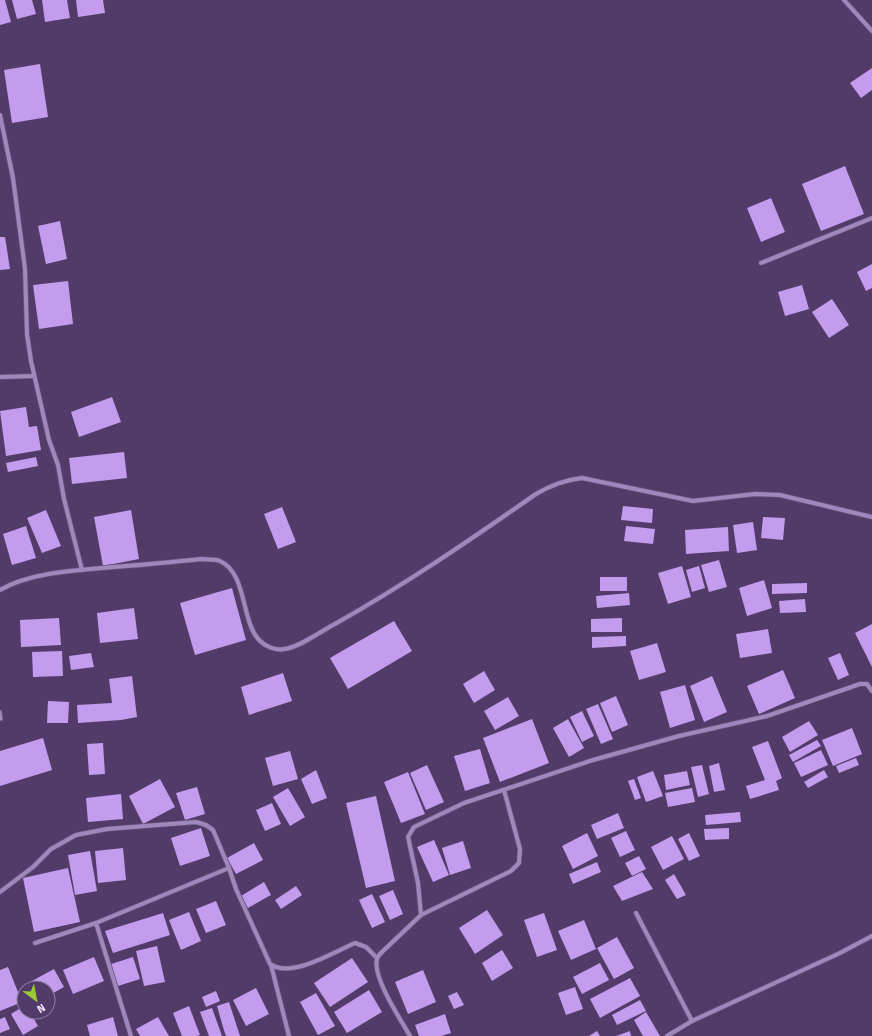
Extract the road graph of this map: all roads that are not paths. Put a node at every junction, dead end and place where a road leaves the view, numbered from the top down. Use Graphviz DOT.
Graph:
graph roads {
  1 [pos="844,0"];
  2 [pos="872,32"];
  3 [pos="0,115"];
  4 [pos="872,218"];
  5 [pos="761,263"];
  6 [pos="34,376"];
  7 [pos="0,377"];
  8 [pos="872,517"];
  9 [pos="82,570"];
  10 [pos="0,590"];
  11 [pos="872,691"];
  12 [pos="0,712"];
  13 [pos="1,719"];
  14 [pos="504,790"];
  15 [pos="229,868"];
  16 [pos="0,892"];
  17 [pos="636,913"];
  18 [pos="421,915"];
  19 [pos="96,922"];
  20 [pos="872,936"];
  21 [pos="35,943"];
  22 [pos="377,958"];
  23 [pos="270,964"];
  24 [pos="692,1020"];
  25 [pos="131,1036"];
  26 [pos="288,1036"];
  27 [pos="410,1036"];
  28 [pos="667,1036"];
  1 -- 2 [label="street"];
  3 -- 6 [label="street"];
  4 -- 5 [label="street"];
  6 -- 7 [label="street"];
  6 -- 9 [label="street"];
  8 -- 9 [label="street"];
  9 -- 10 [label="street"];
  11 -- 14 [label="street"];
  12 -- 13 [label="lane"];
  14 -- 18 [label="street"];
  14 -- 18 [label="street"];
  15 -- 16 [label="street"];
  15 -- 19 [label="street"];
  15 -- 23 [label="street"];
  17 -- 24 [label="street"];
  18 -- 22 [label="street"];
  19 -- 21 [label="street"];
  19 -- 25 [label="street"];
  20 -- 24 [label="street"];
  22 -- 23 [label="street"];
  22 -- 27 [label="street"];
  23 -- 26 [label="street"];
  24 -- 28 [label="street"];
}
